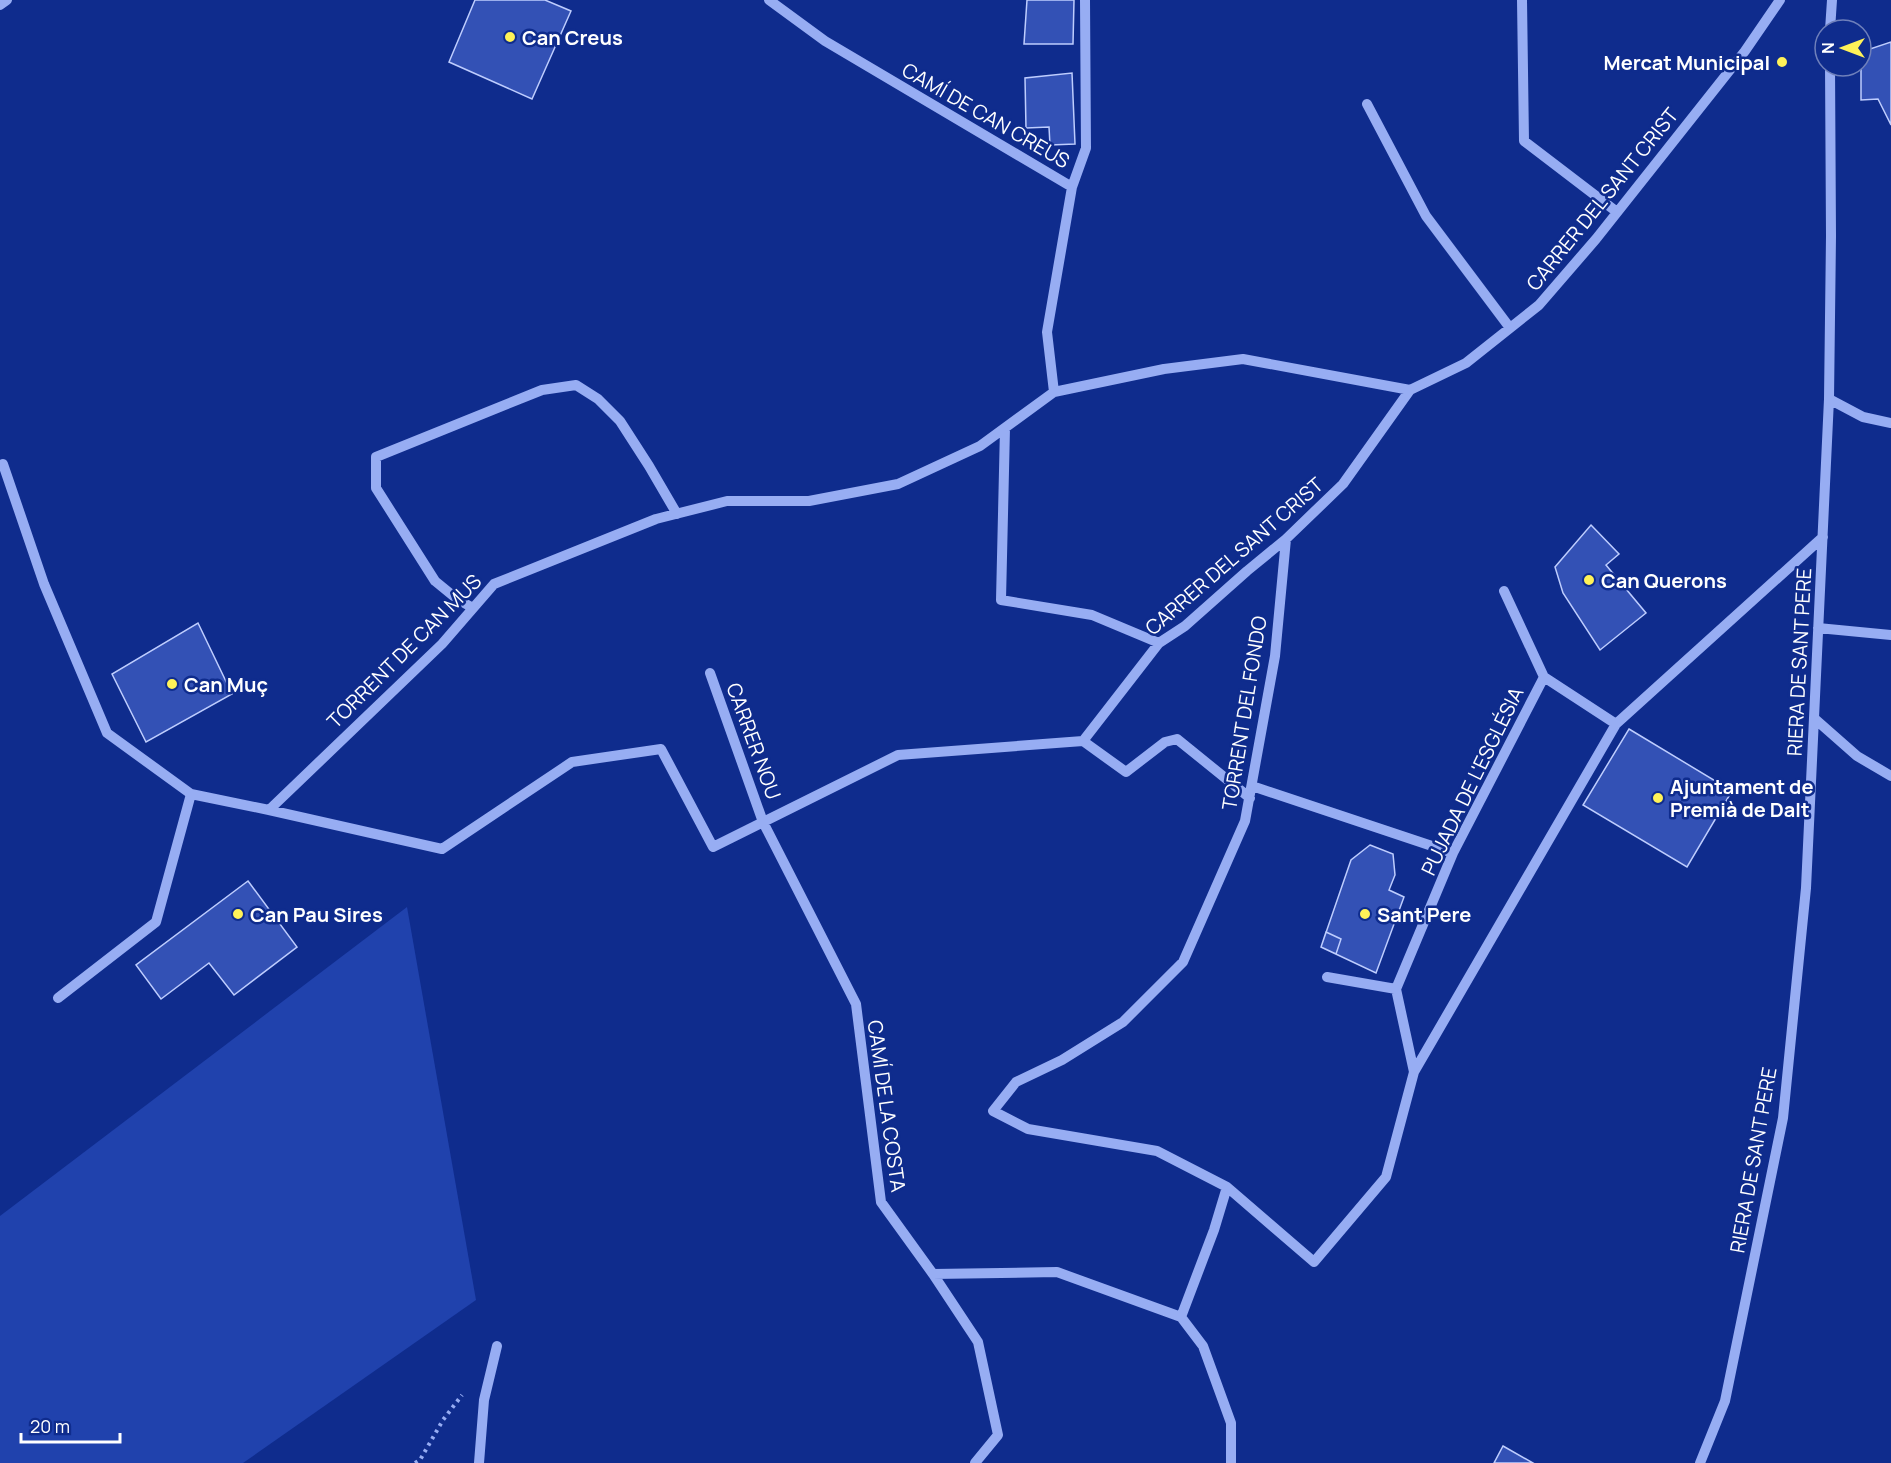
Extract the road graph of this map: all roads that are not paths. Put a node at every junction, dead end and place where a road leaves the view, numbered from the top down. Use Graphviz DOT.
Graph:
graph roads {
  1 [pos="7,0"];
  2 [pos="769,0"];
  3 [pos="1085,0"];
  4 [pos="1522,0"];
  5 [pos="1780,0"];
  6 [pos="1832,0"];
  7 [pos="0,5"];
  8 [pos="1831,18"];
  9 [pos="1830,78"];
  10 [pos="1367,104"];
  11 [pos="1072,187"];
  12 [pos="1617,212"];
  13 [pos="1510,328"];
  14 [pos="1410,390"];
  15 [pos="1054,392"];
  16 [pos="1829,399"];
  17 [pos="1891,423"];
  18 [pos="1005,428"];
  19 [pos="3,464"];
  20 [pos="677,514"];
  21 [pos="1824,537"];
  22 [pos="1286,539"];
  23 [pos="1504,591"];
  24 [pos="473,608"];
  25 [pos="1818,628"];
  26 [pos="1891,635"];
  27 [pos="1159,643"];
  28 [pos="710,673"];
  29 [pos="1544,677"];
  30 [pos="1815,719"];
  31 [pos="1616,724"];
  32 [pos="1083,741"];
  33 [pos="1891,776"];
  34 [pos="1252,786"];
  35 [pos="190,794"];
  36 [pos="1250,798"];
  37 [pos="269,810"];
  38 [pos="763,822"];
  39 [pos="1453,853"];
  40 [pos="1327,977"];
  41 [pos="1396,989"];
  42 [pos="58,998"];
  43 [pos="1414,1072"];
  44 [pos="1227,1187"];
  45 [pos="933,1274"];
  46 [pos="1181,1317"];
  47 [pos="497,1346"];
  48 [pos="479,1463"];
  49 [pos="975,1463"];
  50 [pos="1231,1463"];
  51 [pos="1700,1463"];
  1 -- 7 [label="street"];
  2 -- 11 [label="street, CAMÍ DE CAN CREUS"];
  3 -- 11 [label="street"];
  4 -- 12 [label="street"];
  5 -- 12 [label="street, CARRER DEL SANT CRIST"];
  6 -- 8 [label="street"];
  9 -- 16 [label="street, RIERA DE SANT PERE"];
  10 -- 13 [label="street"];
  11 -- 15 [label="street, CAMÍ DE CAN CREUS"];
  12 -- 13 [label="street, CARRER DEL SANT CRIST"];
  13 -- 14 [label="street, CARRER DEL SANT CRIST"];
  14 -- 15 [label="street, TORRENT DE CAN MUS"];
  14 -- 22 [label="street, CARRER DEL SANT CRIST"];
  15 -- 18 [label="street, TORRENT DE CAN MUS"];
  16 -- 17 [label="street"];
  16 -- 21 [label="street, RIERA DE SANT PERE"];
  18 -- 20 [label="street, TORRENT DE CAN MUS"];
  18 -- 27 [label="street"];
  19 -- 35 [label="street"];
  20 -- 24 [label="street, TORRENT DE CAN MUS"];
  20 -- 24 [label="street"];
  21 -- 25 [label="street, RIERA DE SANT PERE"];
  21 -- 31 [label="street"];
  22 -- 27 [label="street, CARRER DEL SANT CRIST"];
  22 -- 34 [label="street, TORRENT DEL FONDO"];
  23 -- 29 [label="street"];
  24 -- 37 [label="street, TORRENT DE CAN MUS"];
  25 -- 26 [label="street"];
  25 -- 30 [label="street, RIERA DE SANT PERE"];
  27 -- 32 [label="street, CARRER DEL SANT CRIST"];
  28 -- 38 [label="street, CARRER NOU"];
  29 -- 31 [label="street"];
  29 -- 39 [label="street, PUJADA DE L'ESGLÉSIA"];
  30 -- 33 [label="street"];
  30 -- 51 [label="street, RIERA DE SANT PERE"];
  31 -- 43 [label="street"];
  32 -- 36 [label="street"];
  32 -- 38 [label="street"];
  34 -- 36 [label="street, TORRENT DEL FONDO"];
  34 -- 39 [label="street"];
  35 -- 37 [label="street"];
  35 -- 42 [label="street"];
  36 -- 44 [label="street, TORRENT DEL FONDO"];
  37 -- 38 [label="street"];
  38 -- 45 [label="street, CAMÍ DE LA COSTA"];
  39 -- 41 [label="street, PUJADA DE L'ESGLÉSIA"];
  40 -- 41 [label="street"];
  41 -- 43 [label="street"];
  43 -- 44 [label="street, TORRENT DEL FONDO"];
  44 -- 46 [label="street"];
  45 -- 46 [label="street"];
  45 -- 49 [label="street, CAMÍ DE LA COSTA"];
  46 -- 50 [label="street"];
  47 -- 48 [label="street"];
}
